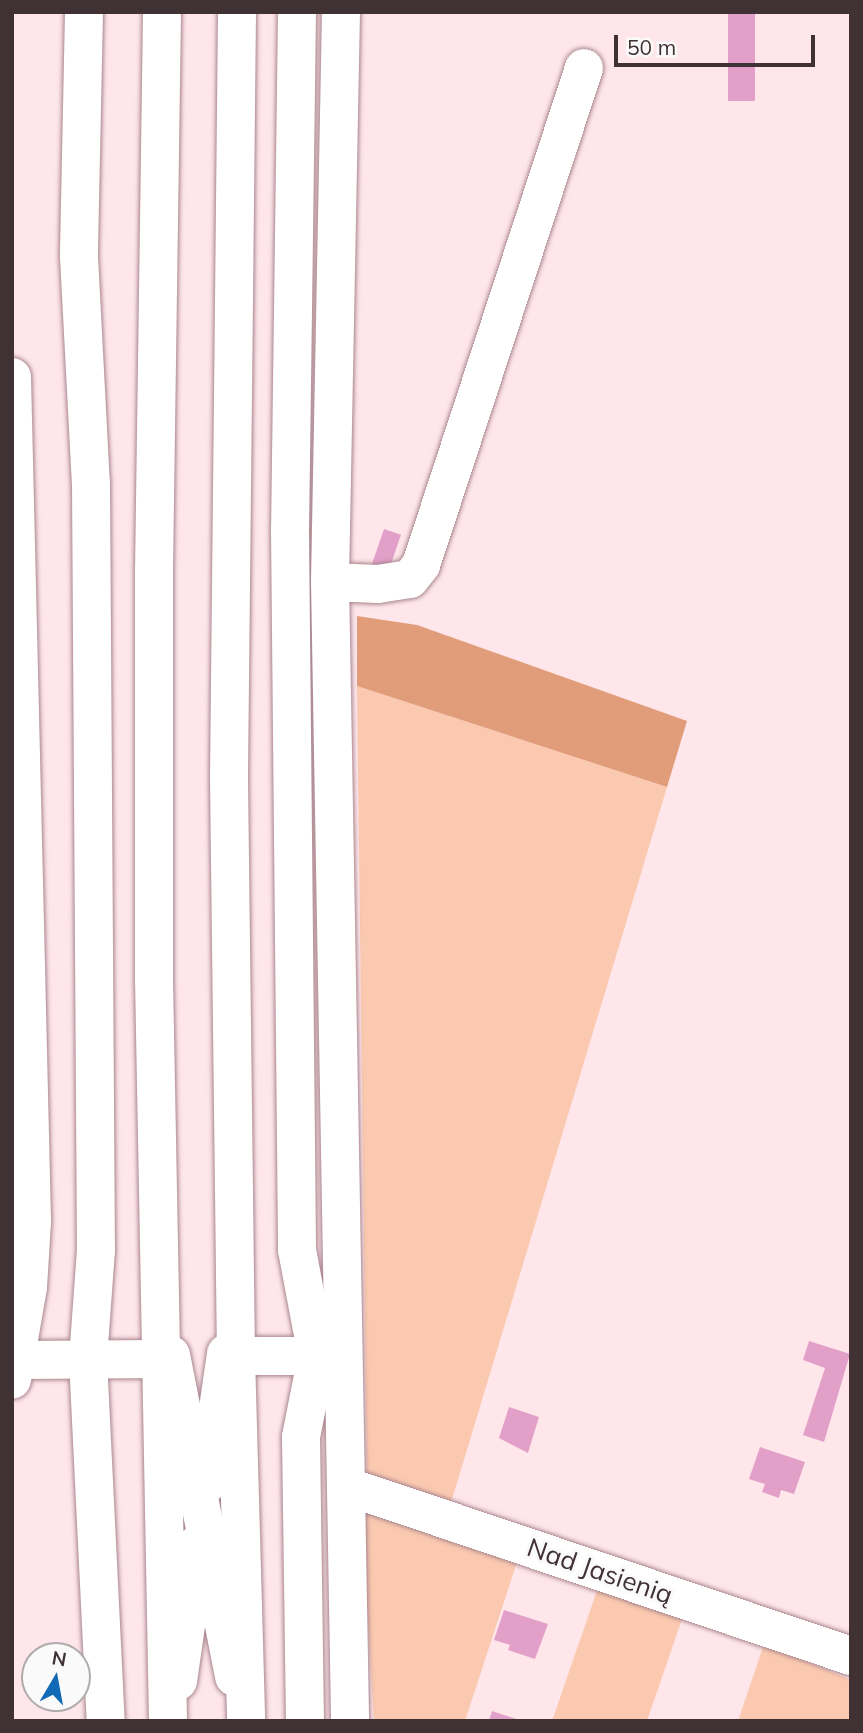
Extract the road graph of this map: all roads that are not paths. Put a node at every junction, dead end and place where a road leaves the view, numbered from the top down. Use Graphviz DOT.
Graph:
graph roads {
  1 [pos="85,12"];
  2 [pos="162,12"];
  3 [pos="237,12"];
  4 [pos="297,12"];
  5 [pos="341,12"];
  6 [pos="584,68"];
  7 [pos="12,377"];
  8 [pos="330,582"];
  9 [pos="235,1289"];
  10 [pos="159,1291"];
  11 [pos="236,1356"];
  12 [pos="330,1356"];
  13 [pos="88,1359"];
  14 [pos="160,1359"];
  15 [pos="15,1370"];
  16 [pos="349,1487"];
  17 [pos="202,1513"];
  18 [pos="851,1656"];
  19 [pos="106,1721"];
  20 [pos="170,1721"];
  21 [pos="245,1721"];
  22 [pos="305,1721"];
  23 [pos="350,1721"];
  1 -- 13 [label="main road"];
  2 -- 10 [label="main road"];
  3 -- 9 [label="main road"];
  4 -- 12 [label="main road"];
  5 -- 8 [label="main road"];
  6 -- 8 [label="main road"];
  7 -- 15 [label="main road"];
  8 -- 12 [label="main road"];
  9 -- 11 [label="main road"];
  9 -- 17 [label="main road"];
  10 -- 14 [label="main road"];
  10 -- 17 [label="main road"];
  11 -- 12 [label="main road"];
  11 -- 21 [label="main road"];
  12 -- 16 [label="main road"];
  12 -- 22 [label="main road"];
  13 -- 14 [label="main road"];
  13 -- 15 [label="main road"];
  13 -- 19 [label="main road"];
  14 -- 20 [label="main road"];
  16 -- 18 [label="main road, Nad Jasienią"];
  16 -- 23 [label="main road"];
  17 -- 20 [label="main road"];
  17 -- 21 [label="main road"];
}
